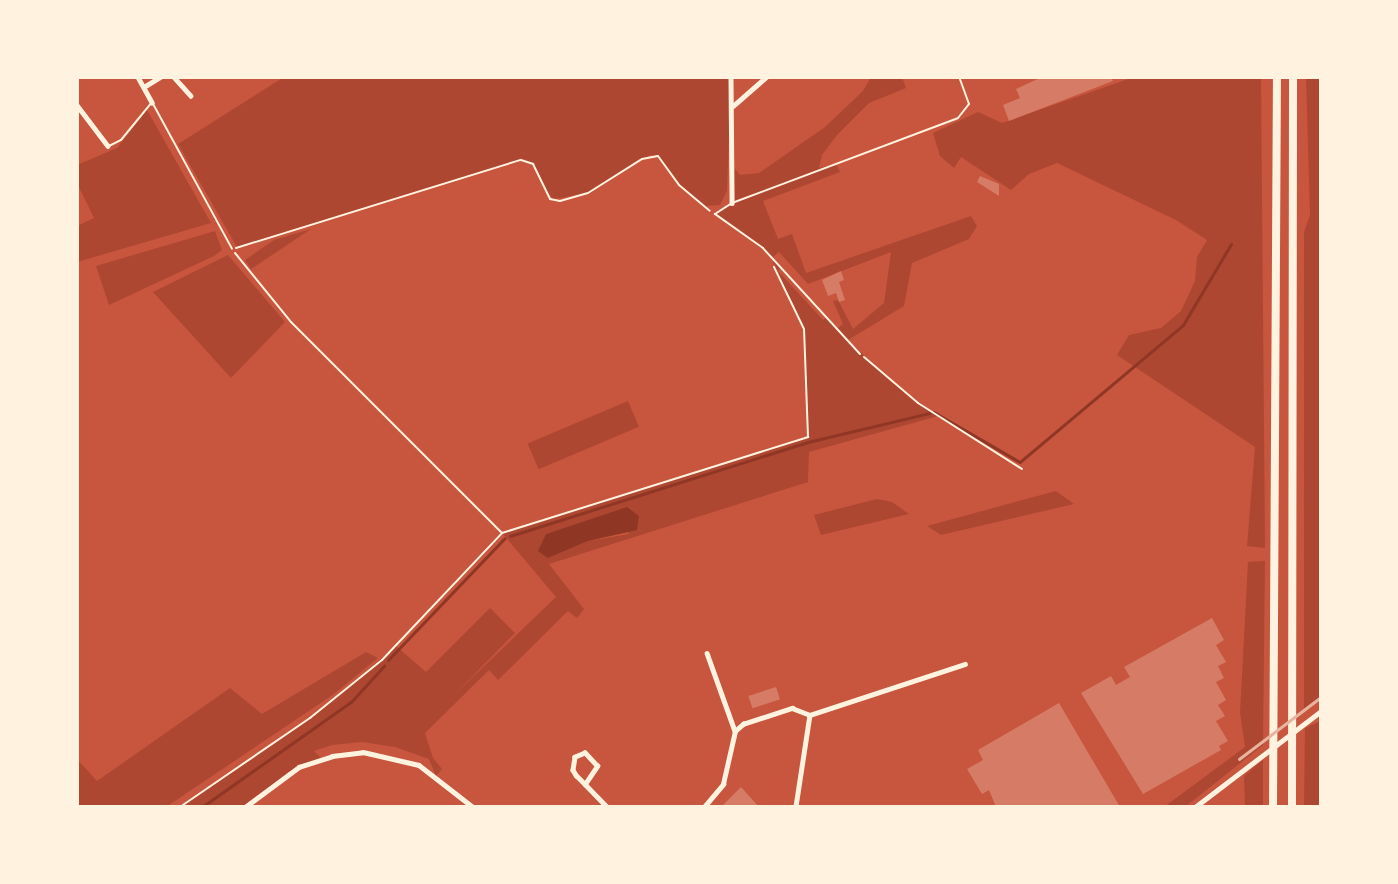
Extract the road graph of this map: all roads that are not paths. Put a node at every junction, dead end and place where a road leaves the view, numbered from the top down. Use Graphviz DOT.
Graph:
graph roads {
  1 [pos="138,77"];
  2 [pos="160,77"];
  3 [pos="174,77"];
  4 [pos="731,77"];
  5 [pos="766,77"];
  6 [pos="959,77"];
  7 [pos="1277,77"];
  8 [pos="1293,77"];
  9 [pos="144,87"];
  10 [pos="191,96"];
  11 [pos="152,102"];
  12 [pos="77,105"];
  13 [pos="733,106"];
  14 [pos="108,146"];
  15 [pos="732,203"];
  16 [pos="232,249"];
  17 [pos="860,354"];
  18 [pos="706,653"];
  19 [pos="965,664"];
  20 [pos="1321,713"];
  21 [pos="810,715"];
  22 [pos="735,731"];
  23 [pos="585,784"];
  24 [pos="244,807"];
  25 [pos="472,807"];
  26 [pos="607,807"];
  27 [pos="704,807"];
  28 [pos="796,807"];
  29 [pos="1195,807"];
  30 [pos="1273,807"];
  31 [pos="1292,807"];
  1 -- 9 [label="street"];
  2 -- 9 [label="street"];
  3 -- 10 [label="street"];
  4 -- 13 [label="street"];
  5 -- 13 [label="street"];
  6 -- 15 [label="lane"];
  7 -- 30 [label="highway"];
  8 -- 31 [label="highway"];
  9 -- 11 [label="street"];
  11 -- 14 [label="lane"];
  11 -- 16 [label="lane"];
  12 -- 14 [label="street"];
  13 -- 15 [label="street"];
  15 -- 17 [label="lane"];
  18 -- 22 [label="street"];
  19 -- 21 [label="street"];
  20 -- 29 [label="street"];
  21 -- 22 [label="street"];
  21 -- 28 [label="street"];
  22 -- 27 [label="street"];
  23 -- 23 [label="street"];
  23 -- 26 [label="street"];
  24 -- 25 [label="street"];
}
